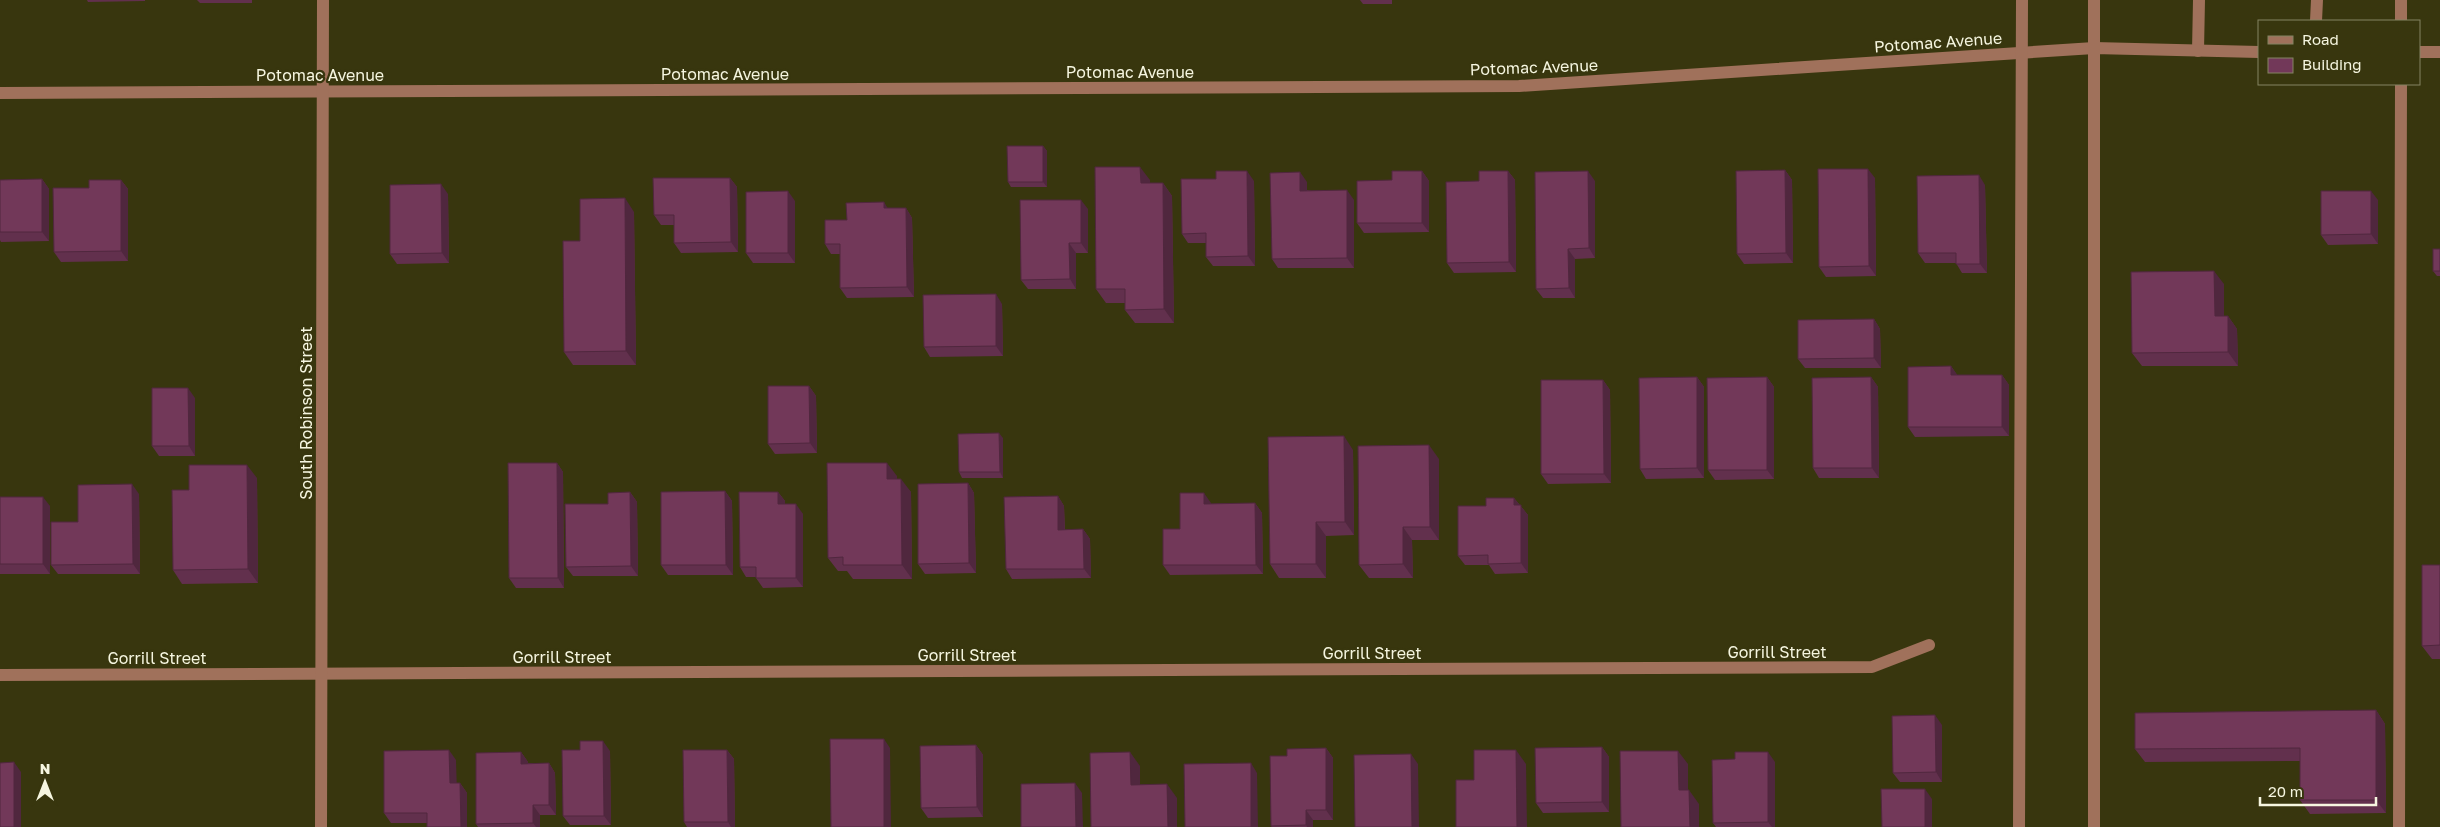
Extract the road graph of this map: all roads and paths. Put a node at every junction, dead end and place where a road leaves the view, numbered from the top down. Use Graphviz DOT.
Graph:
graph roads {
  1 [pos="323,0"];
  2 [pos="2022,0"];
  3 [pos="2094,0"];
  4 [pos="2198,0"];
  5 [pos="2317,0"];
  6 [pos="2401,0"];
  7 [pos="2316,20"];
  8 [pos="2401,20"];
  9 [pos="2094,48"];
  10 [pos="2198,51"];
  11 [pos="2258,52"];
  12 [pos="2420,52"];
  13 [pos="2440,52"];
  14 [pos="2021,53"];
  15 [pos="2401,85"];
  16 [pos="323,92"];
  17 [pos="0,93"];
  18 [pos="1929,645"];
  19 [pos="322,674"];
  20 [pos="0,675"];
  21 [pos="321,827"];
  22 [pos="2019,827"];
  23 [pos="2094,827"];
  24 [pos="2399,827"];
  1 -- 16 [label="street, South Robinson Street"];
  2 -- 14 [label="street"];
  3 -- 9 [label="street"];
  4 -- 10 [label="street"];
  5 -- 7 [label="street"];
  6 -- 8 [label="street"];
  9 -- 10 [label="street, Potomac Avenue"];
  9 -- 14 [label="street, Potomac Avenue"];
  9 -- 23 [label="street"];
  10 -- 11 [label="street, Potomac Avenue"];
  12 -- 13 [label="street"];
  14 -- 16 [label="street, Potomac Avenue"];
  14 -- 22 [label="street"];
  15 -- 24 [label="street"];
  16 -- 17 [label="street, Potomac Avenue"];
  16 -- 19 [label="street, South Robinson Street"];
  18 -- 19 [label="street, Gorrill Street"];
  19 -- 20 [label="street, Gorrill Street"];
  19 -- 21 [label="street, South Robinson Street"];
}
